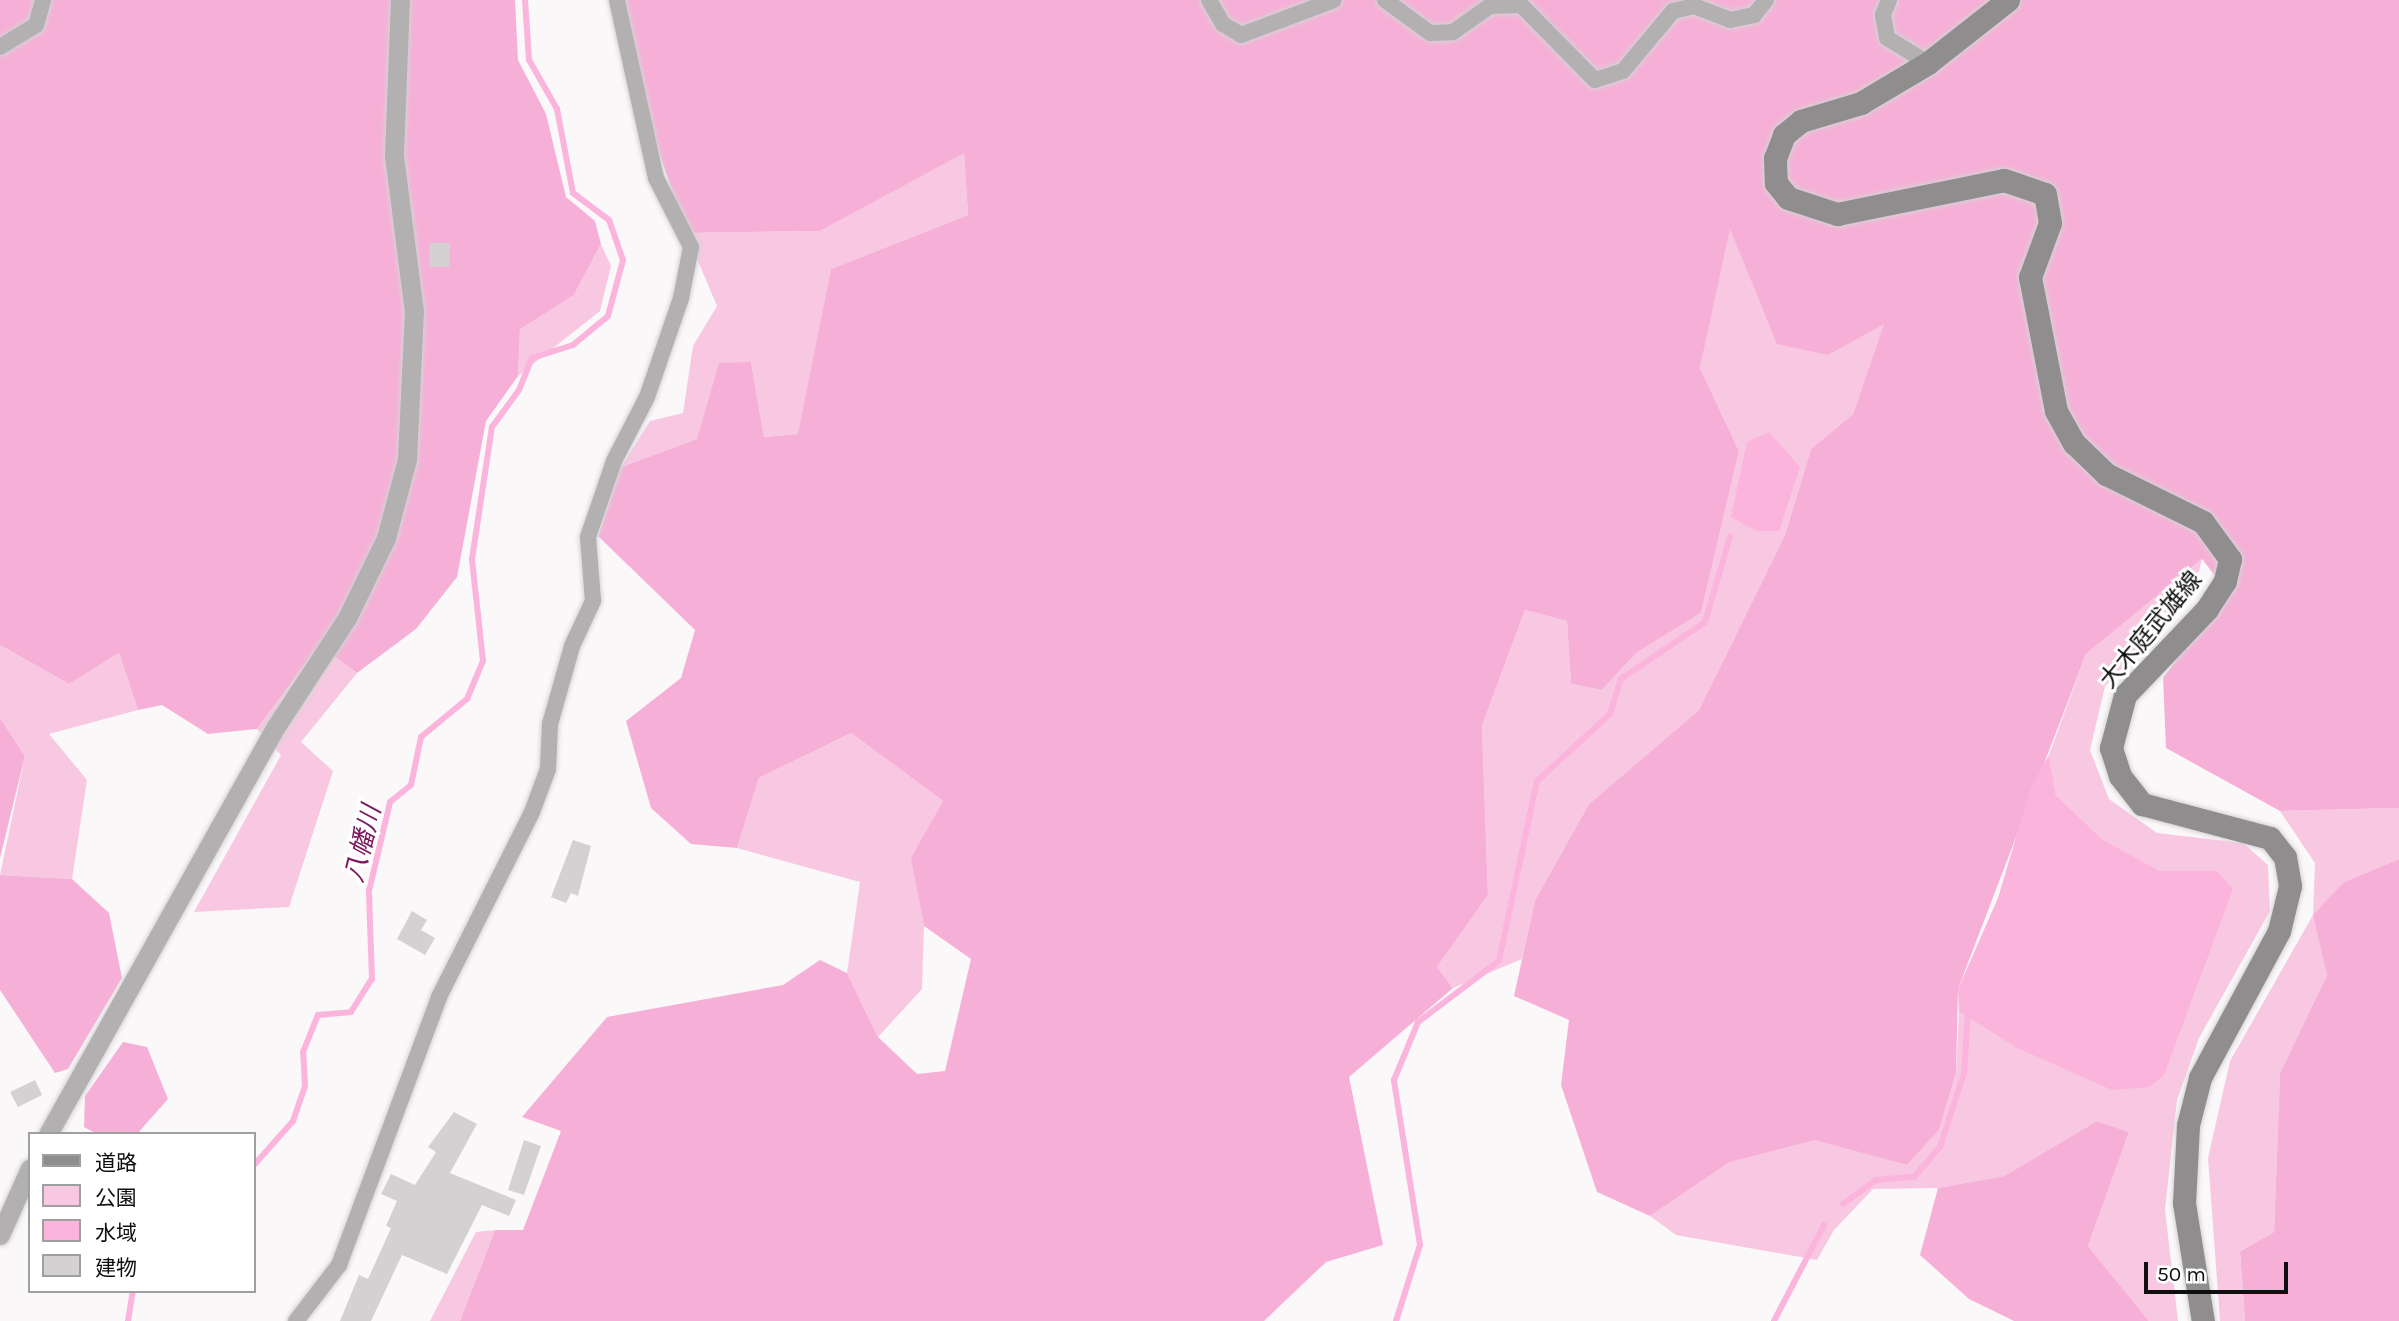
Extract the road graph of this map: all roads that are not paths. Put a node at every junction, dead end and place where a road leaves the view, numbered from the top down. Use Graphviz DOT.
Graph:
graph roads {
  1 [pos="43,0"];
  2 [pos="400,0"];
  3 [pos="617,0"];
  4 [pos="1209,0"];
  5 [pos="1334,0"];
  6 [pos="1385,0"];
  7 [pos="1766,0"];
  8 [pos="1889,0"];
  9 [pos="2008,0"];
  10 [pos="0,47"];
  11 [pos="1928,63"];
  12 [pos="49,1132"];
  13 [pos="28,1173"];
  14 [pos="0,1236"];
  15 [pos="296,1321"];
  16 [pos="2203,1321"];
  1 -- 10 [label="street"];
  2 -- 12 [label="street"];
  3 -- 15 [label="street"];
  4 -- 5 [label="street"];
  6 -- 7 [label="street"];
  8 -- 11 [label="street"];
  9 -- 11 [label="main road, 大木庭武雄線"];
  11 -- 16 [label="main road, 大木庭武雄線"];
  13 -- 14 [label="street"];
}
